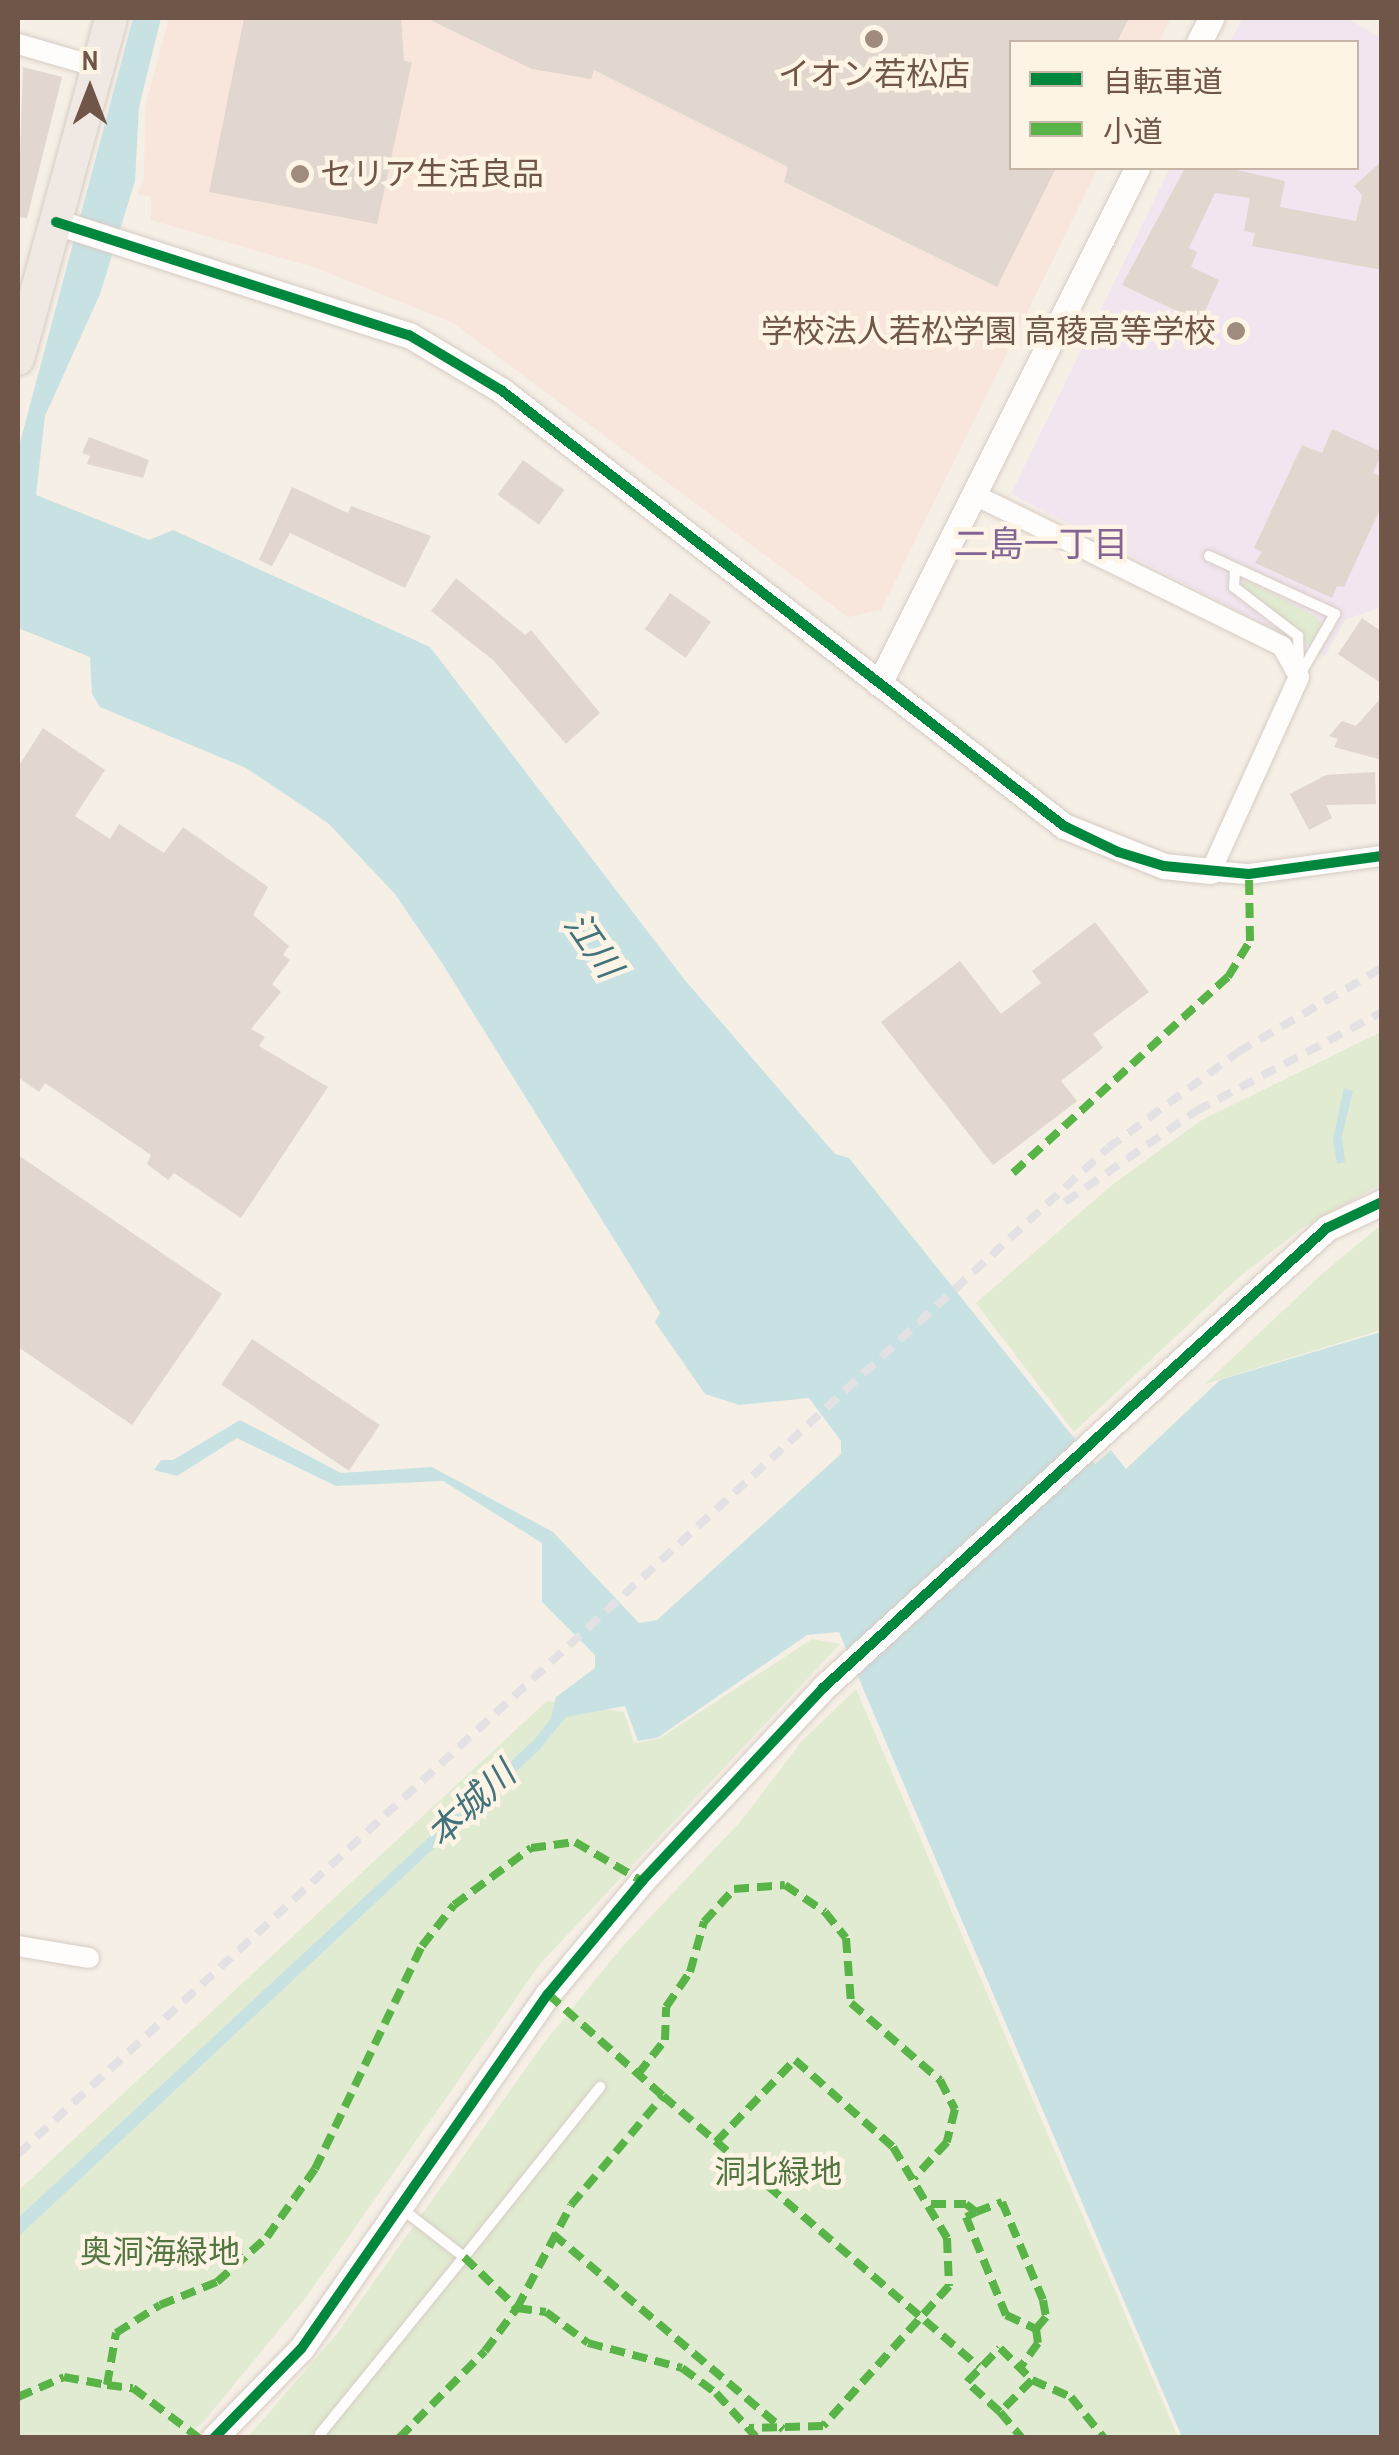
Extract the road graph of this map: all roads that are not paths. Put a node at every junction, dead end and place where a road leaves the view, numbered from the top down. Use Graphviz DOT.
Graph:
graph roads {
  1 [pos="111,18"];
  2 [pos="1211,18"];
  3 [pos="1199,40"];
  4 [pos="18,44"];
  5 [pos="97,67"];
  6 [pos="1137,170"];
  7 [pos="56,222"];
  8 [pos="18,359"];
  9 [pos="977,496"];
  10 [pos="1209,556"];
  11 [pos="1236,569"];
  12 [pos="1299,677"];
  13 [pos="879,684"];
  14 [pos="1382,856"];
  15 [pos="1210,871"];
  16 [pos="1382,1202"];
  17 [pos="18,1946"];
  18 [pos="88,1958"];
  19 [pos="600,2087"];
  20 [pos="400,2207"];
  21 [pos="464,2257"];
  22 [pos="320,2434"];
  23 [pos="214,2438"];
  1 -- 5 [label="highway"];
  2 -- 3 [label="street"];
  4 -- 5 [label="street"];
  5 -- 7 [label="highway"];
  6 -- 9 [label="street"];
  7 -- 8 [label="highway"];
  7 -- 13 [label="street"];
  9 -- 12 [label="street"];
  9 -- 13 [label="street"];
  10 -- 11 [label="lane"];
  11 -- 12 [label="lane"];
  11 -- 12 [label="lane"];
  12 -- 15 [label="street"];
  13 -- 15 [label="street"];
  14 -- 15 [label="street"];
  16 -- 20 [label="street"];
  17 -- 18 [label="street"];
  19 -- 21 [label="lane"];
  20 -- 21 [label="lane"];
  20 -- 23 [label="street"];
  21 -- 22 [label="lane"];
}
